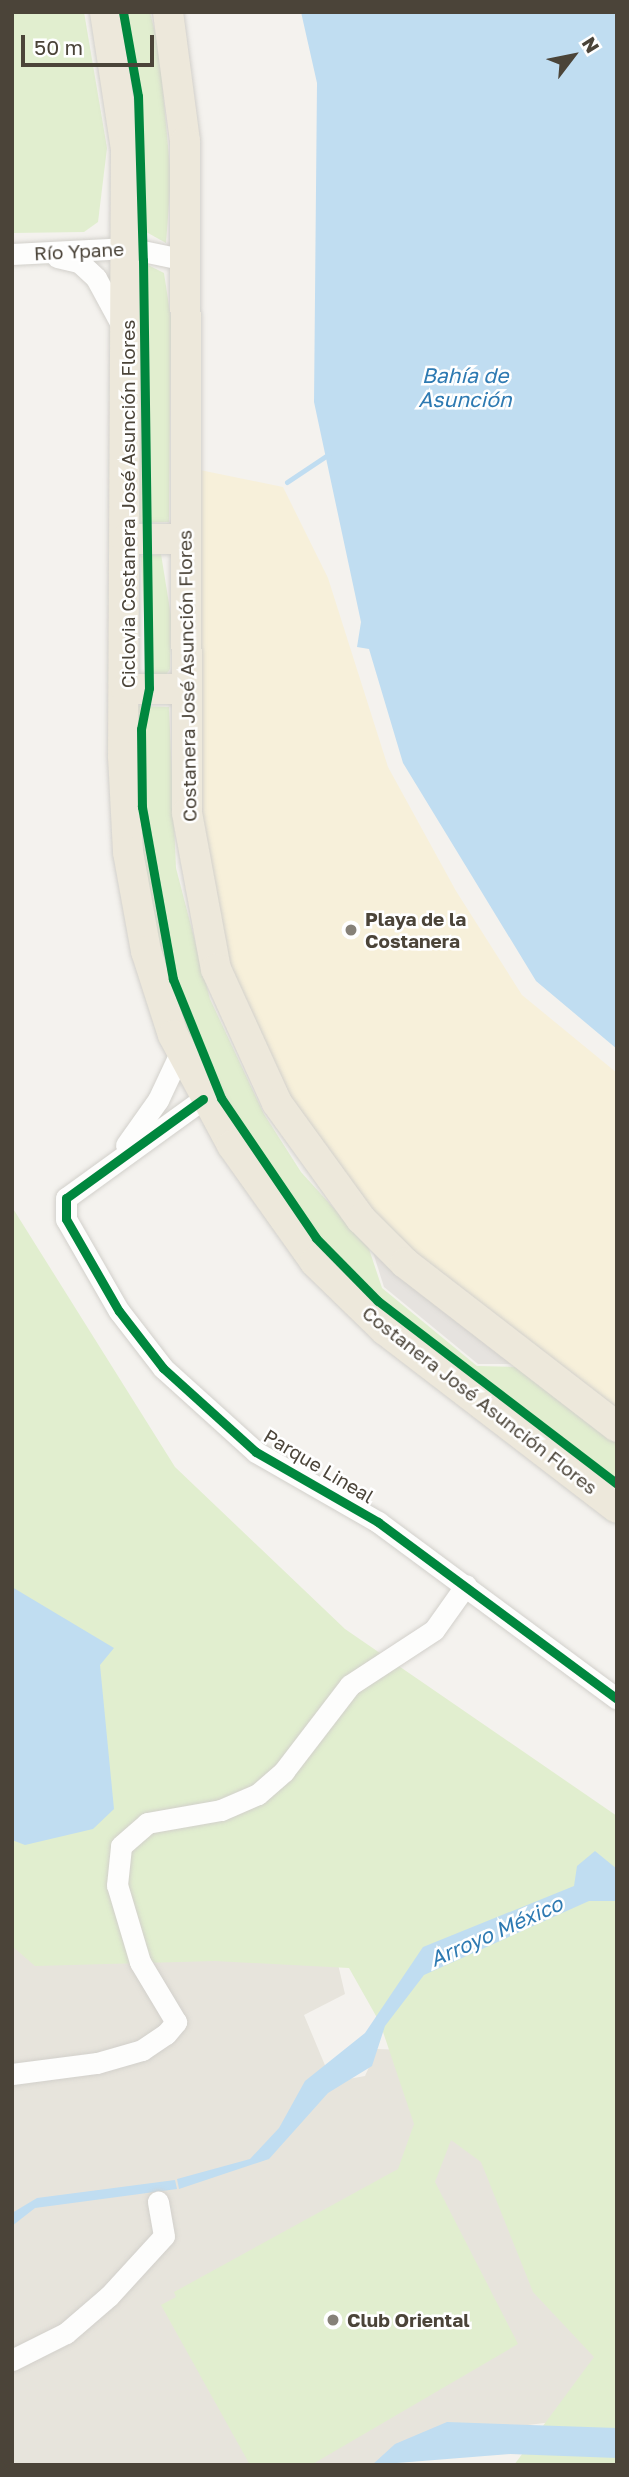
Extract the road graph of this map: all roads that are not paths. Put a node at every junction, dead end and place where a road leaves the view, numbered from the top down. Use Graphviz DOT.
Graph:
graph roads {
  1 [pos="105,12"];
  2 [pos="168,12"];
  3 [pos="128,248"];
  4 [pos="12,254"];
  5 [pos="45,254"];
  6 [pos="186,260"];
  7 [pos="128,343"];
  8 [pos="126,539"];
  9 [pos="184,539"];
  10 [pos="126,688"];
  11 [pos="184,689"];
  12 [pos="181,1051"];
  13 [pos="203,1099"];
  14 [pos="114,1160"];
  15 [pos="617,1427"];
  16 [pos="617,1508"];
  17 [pos="466,1585"];
  18 [pos="617,1699"];
  19 [pos="12,2074"];
  20 [pos="158,2202"];
  21 [pos="12,2360"];
  1 -- 3 [label="highway, Costanera José Asunción Flores"];
  2 -- 6 [label="highway, Costanera José Asunción Flores"];
  3 -- 5 [label="street, Río Ypane"];
  3 -- 6 [label="street, Río Ypane"];
  3 -- 7 [label="highway, Costanera José Asunción Flores"];
  4 -- 5 [label="street, Río Ypane"];
  5 -- 7 [label="street, Costanera José Asunción Flores"];
  6 -- 9 [label="highway, Costanera José Asunción Flores"];
  7 -- 8 [label="highway, Costanera José Asunción Flores"];
  8 -- 9 [label="highway"];
  8 -- 10 [label="highway, Costanera José Asunción Flores"];
  9 -- 11 [label="highway, Costanera José Asunción Flores"];
  10 -- 11 [label="highway"];
  10 -- 12 [label="highway, Costanera José Asunción Flores"];
  11 -- 15 [label="highway, Costanera José Asunción Flores"];
  12 -- 13 [label="highway, Costanera José Asunción Flores"];
  12 -- 14 [label="street"];
  13 -- 14 [label="street"];
  13 -- 16 [label="highway, Costanera José Asunción Flores"];
  14 -- 17 [label="street, Parque Lineal"];
  17 -- 18 [label="street, Parque Lineal"];
  17 -- 19 [label="street"];
  20 -- 21 [label="street"];
}
